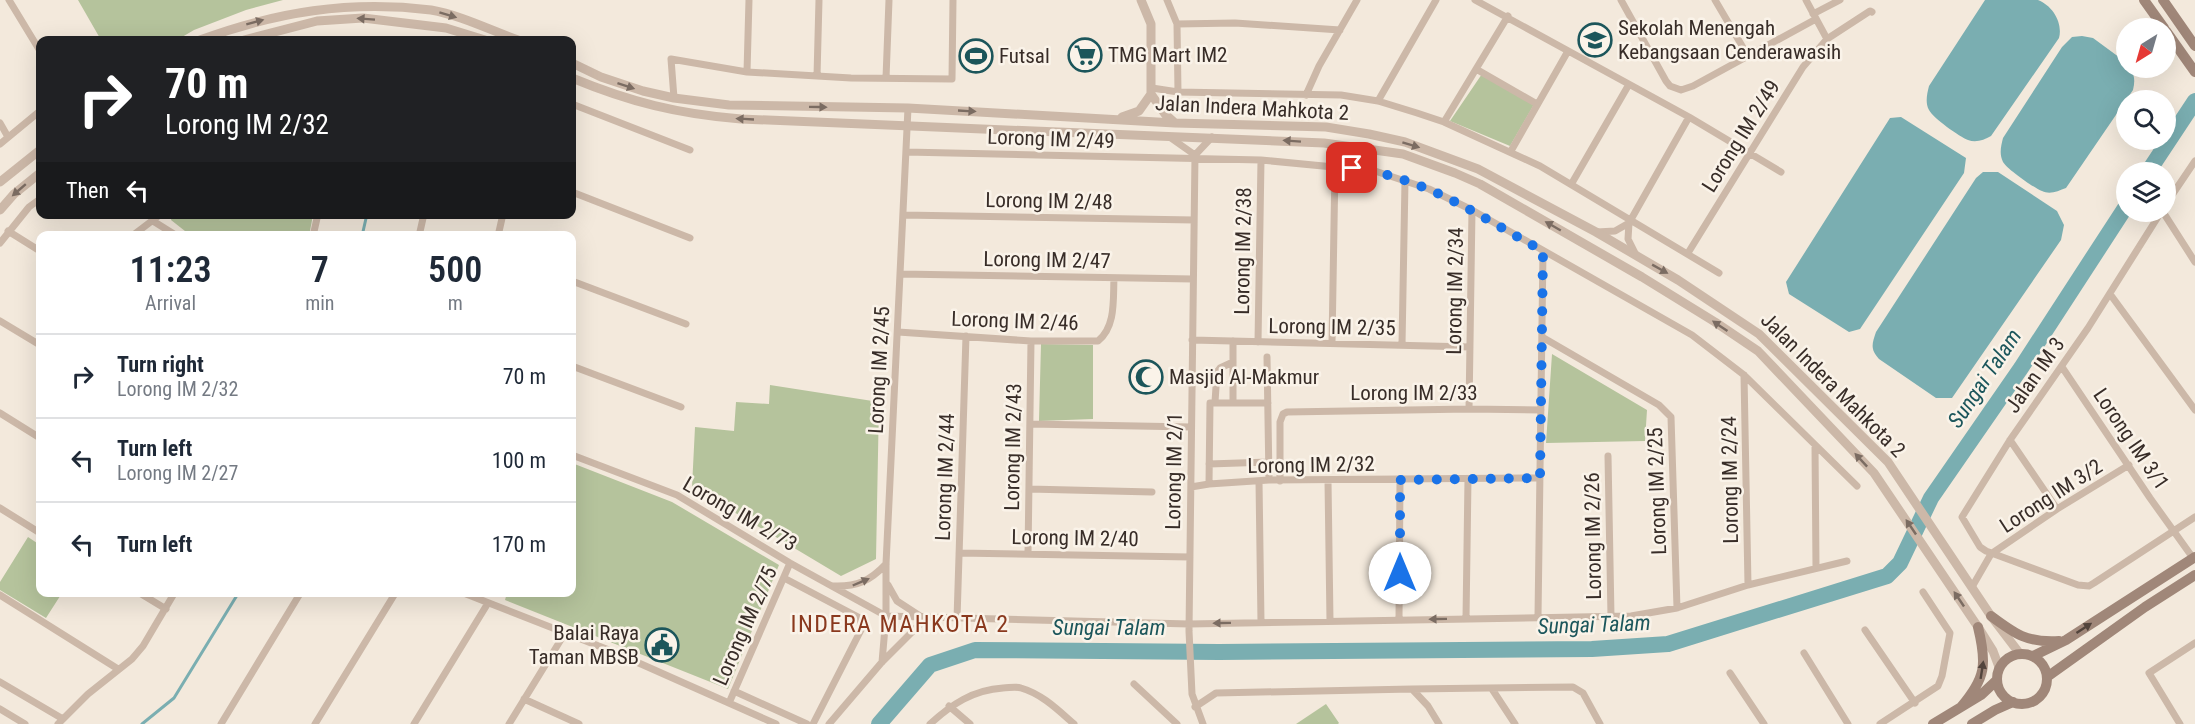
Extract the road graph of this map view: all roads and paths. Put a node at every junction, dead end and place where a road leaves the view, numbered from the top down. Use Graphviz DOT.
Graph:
graph roads {
  1 [pos="9,0"];
  2 [pos="749,0"];
  3 [pos="819,0"];
  4 [pos="889,0"];
  5 [pos="953,0"];
  6 [pos="1141,0"];
  7 [pos="1167,0"];
  8 [pos="1357,0"];
  9 [pos="1436,0"];
  10 [pos="1475,0"];
  11 [pos="1621,0"];
  12 [pos="1716,0"];
  13 [pos="1806,0"];
  14 [pos="1840,0"];
  15 [pos="2144,0"];
  16 [pos="2163,0"];
  17 [pos="339,3"];
  18 [pos="366,3"];
  19 [pos="1872,12"];
  20 [pos="1508,16"];
  21 [pos="1815,17"];
  22 [pos="2157,18"];
  23 [pos="1177,24"];
  24 [pos="1340,30"];
  25 [pos="213,36"];
  26 [pos="259,36"];
  27 [pos="472,36"];
  28 [pos="507,36"];
  29 [pos="1827,39"];
  30 [pos="36,44"];
  31 [pos="2176,45"];
  32 [pos="2195,46"];
  33 [pos="1568,51"];
  34 [pos="1748,56"];
  35 [pos="576,65"];
  36 [pos="2192,68"];
  37 [pos="1476,69"];
  38 [pos="747,72"];
  39 [pos="818,76"];
  40 [pos="886,78"];
  41 [pos="576,80"];
  42 [pos="1629,86"];
  43 [pos="1152,92"];
  44 [pos="1178,92"];
  45 [pos="1306,95"];
  46 [pos="674,98"];
  47 [pos="1378,101"];
  48 [pos="1537,104"];
  49 [pos="576,106"];
  50 [pos="908,108"];
  51 [pos="36,114"];
  52 [pos="1689,117"];
  53 [pos="1117,119"];
  54 [pos="1444,122"];
  55 [pos="0,123"];
  56 [pos="1176,123"];
  57 [pos="908,125"];
  58 [pos="1326,127"];
  59 [pos="1168,136"];
  60 [pos="8,137"];
  61 [pos="1212,137"];
  62 [pos="1324,143"];
  63 [pos="0,144"];
  64 [pos="690,150"];
  65 [pos="1511,151"];
  66 [pos="906,152"];
  67 [pos="1750,152"];
  68 [pos="36,153"];
  69 [pos="1195,158"];
  70 [pos="1261,160"];
  71 [pos="2195,161"];
  72 [pos="1335,167"];
  73 [pos="1781,172"];
  74 [pos="36,176"];
  75 [pos="1404,181"];
  76 [pos="0,182"];
  77 [pos="1572,183"];
  78 [pos="2176,189"];
  79 [pos="576,194"];
  80 [pos="36,202"];
  81 [pos="0,210"];
  82 [pos="1472,210"];
  83 [pos="903,215"];
  84 [pos="155,219"];
  85 [pos="1194,220"];
  86 [pos="153,221"];
  87 [pos="1631,221"];
  88 [pos="2156,222"];
  89 [pos="2169,222"];
  90 [pos="8,231"];
  91 [pos="139,231"];
  92 [pos="169,231"];
  93 [pos="1596,232"];
  94 [pos="690,238"];
  95 [pos="0,243"];
  96 [pos="36,248"];
  97 [pos="1543,251"];
  98 [pos="1688,253"];
  99 [pos="1636,256"];
  100 [pos="2195,262"];
  101 [pos="1719,273"];
  102 [pos="900,274"];
  103 [pos="1114,278"];
  104 [pos="1193,279"];
  105 [pos="576,283"];
  106 [pos="2110,294"];
  107 [pos="0,321"];
  108 [pos="686,324"];
  109 [pos="898,332"];
  110 [pos="966,336"];
  111 [pos="1542,337"];
  112 [pos="1192,340"];
  113 [pos="1030,341"];
  114 [pos="1233,341"];
  115 [pos="1258,342"];
  116 [pos="36,343"];
  117 [pos="1332,344"];
  118 [pos="1402,345"];
  119 [pos="1470,347"];
  120 [pos="1267,357"];
  121 [pos="1233,362"];
  122 [pos="2062,367"];
  123 [pos="576,368"];
  124 [pos="1744,375"];
  125 [pos="1215,402"];
  126 [pos="1233,402"];
  127 [pos="1268,403"];
  128 [pos="681,407"];
  129 [pos="1469,408"];
  130 [pos="1541,410"];
  131 [pos="2195,410"];
  132 [pos="0,413"];
  133 [pos="1029,424"];
  134 [pos="1191,427"];
  135 [pos="36,436"];
  136 [pos="2010,441"];
  137 [pos="1815,445"];
  138 [pos="1608,456"];
  139 [pos="576,457"];
  140 [pos="1269,462"];
  141 [pos="1209,464"];
  142 [pos="2129,465"];
  143 [pos="1540,478"];
  144 [pos="1468,479"];
  145 [pos="1269,480"];
  146 [pos="1400,480"];
  147 [pos="1259,481"];
  148 [pos="1280,481"];
  149 [pos="1328,481"];
  150 [pos="1209,484"];
  151 [pos="1857,486"];
  152 [pos="1191,487"];
  153 [pos="1029,489"];
  154 [pos="1152,492"];
  155 [pos="0,508"];
  156 [pos="2057,509"];
  157 [pos="2195,517"];
  158 [pos="36,530"];
  159 [pos="2175,531"];
  160 [pos="959,553"];
  161 [pos="1028,554"];
  162 [pos="1991,554"];
  163 [pos="1190,557"];
  164 [pos="2194,557"];
  165 [pos="1846,561"];
  166 [pos="790,563"];
  167 [pos="886,564"];
  168 [pos="1816,568"];
  169 [pos="2195,575"];
  170 [pos="784,578"];
  171 [pos="886,582"];
  172 [pos="1748,585"];
  173 [pos="831,586"];
  174 [pos="1972,586"];
  175 [pos="1923,592"];
  176 [pos="0,596"];
  177 [pos="146,597"];
  178 [pos="172,597"];
  179 [pos="298,597"];
  180 [pos="393,597"];
  181 [pos="473,597"];
  182 [pos="488,603"];
  183 [pos="1677,608"];
  184 [pos="166,609"];
  185 [pos="886,616"];
  186 [pos="1538,616"];
  187 [pos="1611,616"];
  188 [pos="1991,616"];
  189 [pos="925,619"];
  190 [pos="957,619"];
  191 [pos="1466,619"];
  192 [pos="1400,620"];
  193 [pos="1330,621"];
  194 [pos="1261,622"];
  195 [pos="1978,627"];
  196 [pos="1189,628"];
  197 [pos="1865,630"];
  198 [pos="565,633"];
  199 [pos="2066,640"];
  200 [pos="2195,643"];
  201 [pos="1804,654"];
  202 [pos="2020,654"];
  203 [pos="2033,656"];
  204 [pos="882,662"];
  205 [pos="1999,667"];
  206 [pos="118,669"];
  207 [pos="1730,673"];
  208 [pos="2047,677"];
  209 [pos="1996,680"];
  210 [pos="0,682"];
  211 [pos="1134,684"];
  212 [pos="1492,688"];
  213 [pos="1412,689"];
  214 [pos="734,691"];
  215 [pos="524,699"];
  216 [pos="2013,702"];
  217 [pos="729,703"];
  218 [pos="1915,703"];
  219 [pos="949,706"];
  220 [pos="1961,706"];
  221 [pos="1195,707"];
  222 [pos="0,710"];
  223 [pos="61,722"];
  224 [pos="25,724"];
  225 [pos="221,724"];
  226 [pos="315,724"];
  227 [pos="414,724"];
  228 [pos="509,724"];
  229 [pos="579,724"];
  230 [pos="776,724"];
  231 [pos="807,724"];
  232 [pos="813,724"];
  233 [pos="828,724"];
  234 [pos="930,724"];
  235 [pos="970,724"];
  236 [pos="1074,724"];
  237 [pos="1177,724"];
  238 [pos="1203,724"];
  239 [pos="1439,724"];
  240 [pos="1515,724"];
  241 [pos="1600,724"];
  242 [pos="1764,724"];
  243 [pos="1848,724"];
  244 [pos="1880,724"];
  245 [pos="1933,724"];
  246 [pos="1972,724"];
  247 [pos="2180,724"];
  1 -- 30 [label="street"];
  2 -- 38 [label="street"];
  3 -- 39 [label="street"];
  4 -- 40 [label="street"];
  5 -- 40 [label="street"];
  6 -- 43 [label="street"];
  7 -- 23 [label="street"];
  8 -- 24 [label="street"];
  9 -- 47 [label="street"];
  10 -- 20 [label="street"];
  11 -- 34 [label="street"];
  12 -- 34 [label="street"];
  13 -- 21 [label="street"];
  14 -- 21 [label="street"];
  15 -- 22 [label="main road"];
  16 -- 32 [label="main road"];
  17 -- 18 [label="street"];
  25 -- 17 [label="street, one-way"];
  18 -- 28 [label="street, one-way"];
  19 -- 29 [label="street, Lorong IM 2/49"];
  20 -- 33 [label="street"];
  20 -- 37 [label="street"];
  21 -- 29 [label="street"];
  21 -- 34 [label="street"];
  23 -- 24 [label="street"];
  23 -- 44 [label="street"];
  24 -- 45 [label="street"];
  27 -- 26 [label="street, one-way"];
  29 -- 67 [label="street, Lorong IM 2/49"];
  31 -- 36 [label="main road"];
  33 -- 42 [label="street"];
  33 -- 48 [label="street"];
  35 -- 46 [label="street, Jalan Indera Mahkota 2, one-way"];
  37 -- 48 [label="street"];
  37 -- 54 [label="street"];
  38 -- 39 [label="street"];
  38 -- 46 [label="street"];
  39 -- 40 [label="street"];
  57 -- 41 [label="street, Jalan Indera Mahkota 2, one-way"];
  42 -- 52 [label="street"];
  42 -- 77 [label="street"];
  43 -- 44 [label="street"];
  43 -- 53 [label="street"];
  43 -- 56 [label="street"];
  44 -- 45 [label="street"];
  45 -- 47 [label="street"];
  46 -- 50 [label="street, Jalan Indera Mahkota 2, one-way"];
  47 -- 54 [label="street"];
  48 -- 65 [label="street"];
  49 -- 64 [label="street"];
  50 -- 53 [label="street, Jalan Indera Mahkota 2, one-way"];
  50 -- 57 [label="street, Lorong IM 2/45"];
  51 -- 60 [label="street"];
  52 -- 67 [label="street"];
  52 -- 87 [label="street"];
  53 -- 56 [label="street, Jalan Indera Mahkota 2"];
  54 -- 65 [label="street"];
  55 -- 60 [label="street"];
  56 -- 58 [label="street, Jalan Indera Mahkota 2"];
  57 -- 59 [label="street, Jalan Indera Mahkota 2"];
  57 -- 66 [label="street, Lorong IM 2/45"];
  58 -- 62 [label="street"];
  58 -- 93 [label="street, Jalan Indera Mahkota 2, one-way"];
  59 -- 61 [label="street, Jalan Indera Mahkota 2"];
  59 -- 69 [label="street"];
  60 -- 63 [label="street"];
  62 -- 61 [label="street, Jalan Indera Mahkota 2, one-way"];
  61 -- 69 [label="street"];
  195 -- 62 [label="street, Jalan Indera Mahkota 2, one-way"];
  65 -- 77 [label="street"];
  66 -- 69 [label="street, Lorong IM 2/49"];
  66 -- 83 [label="street, Lorong IM 2/45"];
  67 -- 73 [label="street"];
  67 -- 98 [label="street, Lorong IM 2/49"];
  68 -- 76 [label="street"];
  69 -- 70 [label="street, Lorong IM 2/49"];
  69 -- 85 [label="street, Lorong IM 2/1"];
  70 -- 72 [label="street, Lorong IM 2/49"];
  70 -- 115 [label="street, Lorong IM 2/38"];
  71 -- 78 [label="street"];
  72 -- 75 [label="street, Lorong IM 2/49"];
  72 -- 117 [label="street"];
  74 -- 81 [label="street, one-way"];
  75 -- 82 [label="street, Lorong IM 2/49"];
  75 -- 118 [label="street"];
  77 -- 87 [label="street"];
  79 -- 94 [label="street"];
  80 -- 90 [label="street"];
  82 -- 97 [label="street, Lorong IM 2/49"];
  82 -- 119 [label="street, Lorong IM 2/34"];
  83 -- 85 [label="street, Lorong IM 2/48"];
  83 -- 102 [label="street, Lorong IM 2/45"];
  84 -- 86 [label="street"];
  85 -- 104 [label="street, Lorong IM 2/1"];
  86 -- 91 [label="street"];
  86 -- 92 [label="street"];
  87 -- 93 [label="street"];
  87 -- 98 [label="street"];
  87 -- 99 [label="street"];
  88 -- 106 [label="street, Jalan IM 3"];
  89 -- 100 [label="street"];
  90 -- 95 [label="street"];
  90 -- 96 [label="street"];
  93 -- 99 [label="street, Jalan Indera Mahkota 2"];
  97 -- 111 [label="street"];
  97 -- 124 [label="street, Lorong IM 2/49"];
  98 -- 101 [label="street"];
  99 -- 174 [label="street, Jalan Indera Mahkota 2, one-way"];
  102 -- 103 [label="street, Lorong IM 2/47"];
  102 -- 109 [label="street, Lorong IM 2/45"];
  103 -- 104 [label="street, Lorong IM 2/47"];
  103 -- 113 [label="street, Lorong IM 2/46"];
  104 -- 112 [label="street, Lorong IM 2/1"];
  105 -- 108 [label="street"];
  106 -- 122 [label="street, Jalan IM 3"];
  106 -- 131 [label="street"];
  107 -- 116 [label="street"];
  109 -- 110 [label="street, Lorong IM 2/46"];
  109 -- 167 [label="street, Lorong IM 2/45"];
  110 -- 113 [label="street, Lorong IM 2/46"];
  110 -- 160 [label="street, Lorong IM 2/44"];
  111 -- 130 [label="street"];
  111 -- 183 [label="street, Lorong IM 2/25"];
  112 -- 114 [label="street, Lorong IM 2/35"];
  112 -- 134 [label="street, Lorong IM 2/1"];
  113 -- 133 [label="street, Lorong IM 2/43"];
  114 -- 115 [label="street, Lorong IM 2/35"];
  114 -- 121 [label="street"];
  115 -- 117 [label="street, Lorong IM 2/35"];
  117 -- 118 [label="street, Lorong IM 2/35"];
  118 -- 119 [label="street, Lorong IM 2/35"];
  119 -- 129 [label="street, Lorong IM 2/34"];
  120 -- 127 [label="street"];
  121 -- 125 [label="street"];
  121 -- 126 [label="street"];
  122 -- 136 [label="street, Jalan IM 3"];
  122 -- 142 [label="street, Lorong IM 3/1"];
  123 -- 128 [label="street"];
  124 -- 137 [label="street, Lorong IM 2/49"];
  124 -- 172 [label="street, Lorong IM 2/24"];
  125 -- 126 [label="street"];
  125 -- 141 [label="street"];
  126 -- 127 [label="street"];
  127 -- 140 [label="street"];
  129 -- 130 [label="street, Lorong IM 2/33"];
  129 -- 148 [label="street, Lorong IM 2/33"];
  130 -- 143 [label="street"];
  132 -- 135 [label="street"];
  133 -- 134 [label="street"];
  133 -- 153 [label="street, Lorong IM 2/43"];
  134 -- 152 [label="street, Lorong IM 2/1"];
  136 -- 156 [label="street"];
  136 -- 162 [label="street, Jalan IM 3"];
  137 -- 151 [label="street, Lorong IM 2/49"];
  137 -- 168 [label="street"];
  138 -- 187 [label="street, Lorong IM 2/26"];
  139 -- 166 [label="street, Lorong IM 2/73"];
  140 -- 141 [label="street"];
  140 -- 145 [label="street"];
  141 -- 150 [label="street"];
  142 -- 156 [label="street, Lorong IM 3/2"];
  142 -- 159 [label="street, Lorong IM 3/1"];
  143 -- 144 [label="street, Lorong IM 2/32"];
  143 -- 186 [label="street"];
  144 -- 146 [label="street, Lorong IM 2/32"];
  144 -- 191 [label="street"];
  145 -- 147 [label="street, Lorong IM 2/32"];
  145 -- 148 [label="street, Lorong IM 2/32"];
  146 -- 149 [label="street, Lorong IM 2/32"];
  146 -- 192 [label="street"];
  147 -- 150 [label="street, Lorong IM 2/32"];
  147 -- 194 [label="street"];
  148 -- 149 [label="street, Lorong IM 2/32"];
  149 -- 193 [label="street"];
  150 -- 152 [label="street, Lorong IM 2/32"];
  152 -- 163 [label="street, Lorong IM 2/1"];
  153 -- 154 [label="street"];
  153 -- 161 [label="street, Lorong IM 2/43"];
  155 -- 158 [label="street"];
  156 -- 162 [label="street, Lorong IM 3/2"];
  157 -- 159 [label="street"];
  159 -- 162 [label="street"];
  159 -- 164 [label="street, Lorong IM 3/1"];
  160 -- 161 [label="street, Lorong IM 2/40"];
  160 -- 190 [label="street, Lorong IM 2/44"];
  161 -- 163 [label="street, Lorong IM 2/40"];
  162 -- 174 [label="street"];
  163 -- 196 [label="street, Lorong IM 2/1"];
  199 -- 164 [label="main road, one-way"];
  165 -- 168 [label="street"];
  166 -- 170 [label="street, Lorong IM 2/75"];
  166 -- 173 [label="street, Lorong IM 2/73"];
  167 -- 171 [label="street, Lorong IM 2/45"];
  173 -- 167 [label="street, one-way"];
  168 -- 172 [label="street"];
  169 -- 208 [label="main road"];
  170 -- 214 [label="street, Lorong IM 2/75"];
  170 -- 232 [label="street"];
  171 -- 185 [label="street, Lorong IM 2/45"];
  171 -- 189 [label="street"];
  172 -- 183 [label="street"];
  173 -- 185 [label="street, Lorong IM 2/73"];
  174 -- 188 [label="street, Jalan Indera Mahkota 2"];
  175 -- 218 [label="street"];
  176 -- 206 [label="street"];
  177 -- 184 [label="street"];
  178 -- 184 [label="street"];
  179 -- 225 [label="street"];
  180 -- 226 [label="street"];
  181 -- 182 [label="street"];
  182 -- 198 [label="street"];
  182 -- 227 [label="street"];
  183 -- 187 [label="street"];
  184 -- 206 [label="street"];
  185 -- 189 [label="street"];
  185 -- 204 [label="street, Lorong IM 2/45"];
  186 -- 187 [label="street"];
  186 -- 191 [label="street"];
  188 -- 199 [label="main road"];
  188 -- 202 [label="street, Jalan Indera Mahkota 2"];
  189 -- 190 [label="street"];
  189 -- 204 [label="street"];
  190 -- 196 [label="street"];
  191 -- 192 [label="street, one-way"];
  192 -- 193 [label="street"];
  193 -- 194 [label="street"];
  194 -- 196 [label="street, one-way"];
  195 -- 205 [label="street, Jalan Indera Mahkota 2"];
  220 -- 195 [label="main road, one-way"];
  196 -- 221 [label="street, Lorong IM 2/1"];
  197 -- 218 [label="street"];
  198 -- 215 [label="street"];
  198 -- 217 [label="street"];
  199 -- 203 [label="main road"];
  200 -- 247 [label="street"];
  201 -- 243 [label="street"];
  202 -- 203 [label="main road"];
  202 -- 205 [label="main road"];
  203 -- 208 [label="main road"];
  204 -- 233 [label="street"];
  205 -- 209 [label="main road"];
  206 -- 223 [label="street"];
  207 -- 242 [label="street"];
  208 -- 216 [label="main road"];
  209 -- 216 [label="main road"];
  209 -- 220 [label="main road"];
  210 -- 223 [label="street"];
  211 -- 237 [label="street"];
  212 -- 213 [label="street"];
  212 -- 240 [label="street"];
  212 -- 241 [label="street"];
  213 -- 221 [label="street"];
  213 -- 239 [label="street"];
  214 -- 217 [label="street, Lorong IM 2/75"];
  214 -- 231 [label="street"];
  215 -- 228 [label="street"];
  215 -- 229 [label="street"];
  216 -- 246 [label="main road"];
  217 -- 230 [label="street"];
  218 -- 244 [label="street"];
  219 -- 234 [label="street"];
  219 -- 235 [label="street"];
  219 -- 236 [label="street"];
  220 -- 245 [label="main road"];
  221 -- 238 [label="street"];
  222 -- 224 [label="street"];
}
